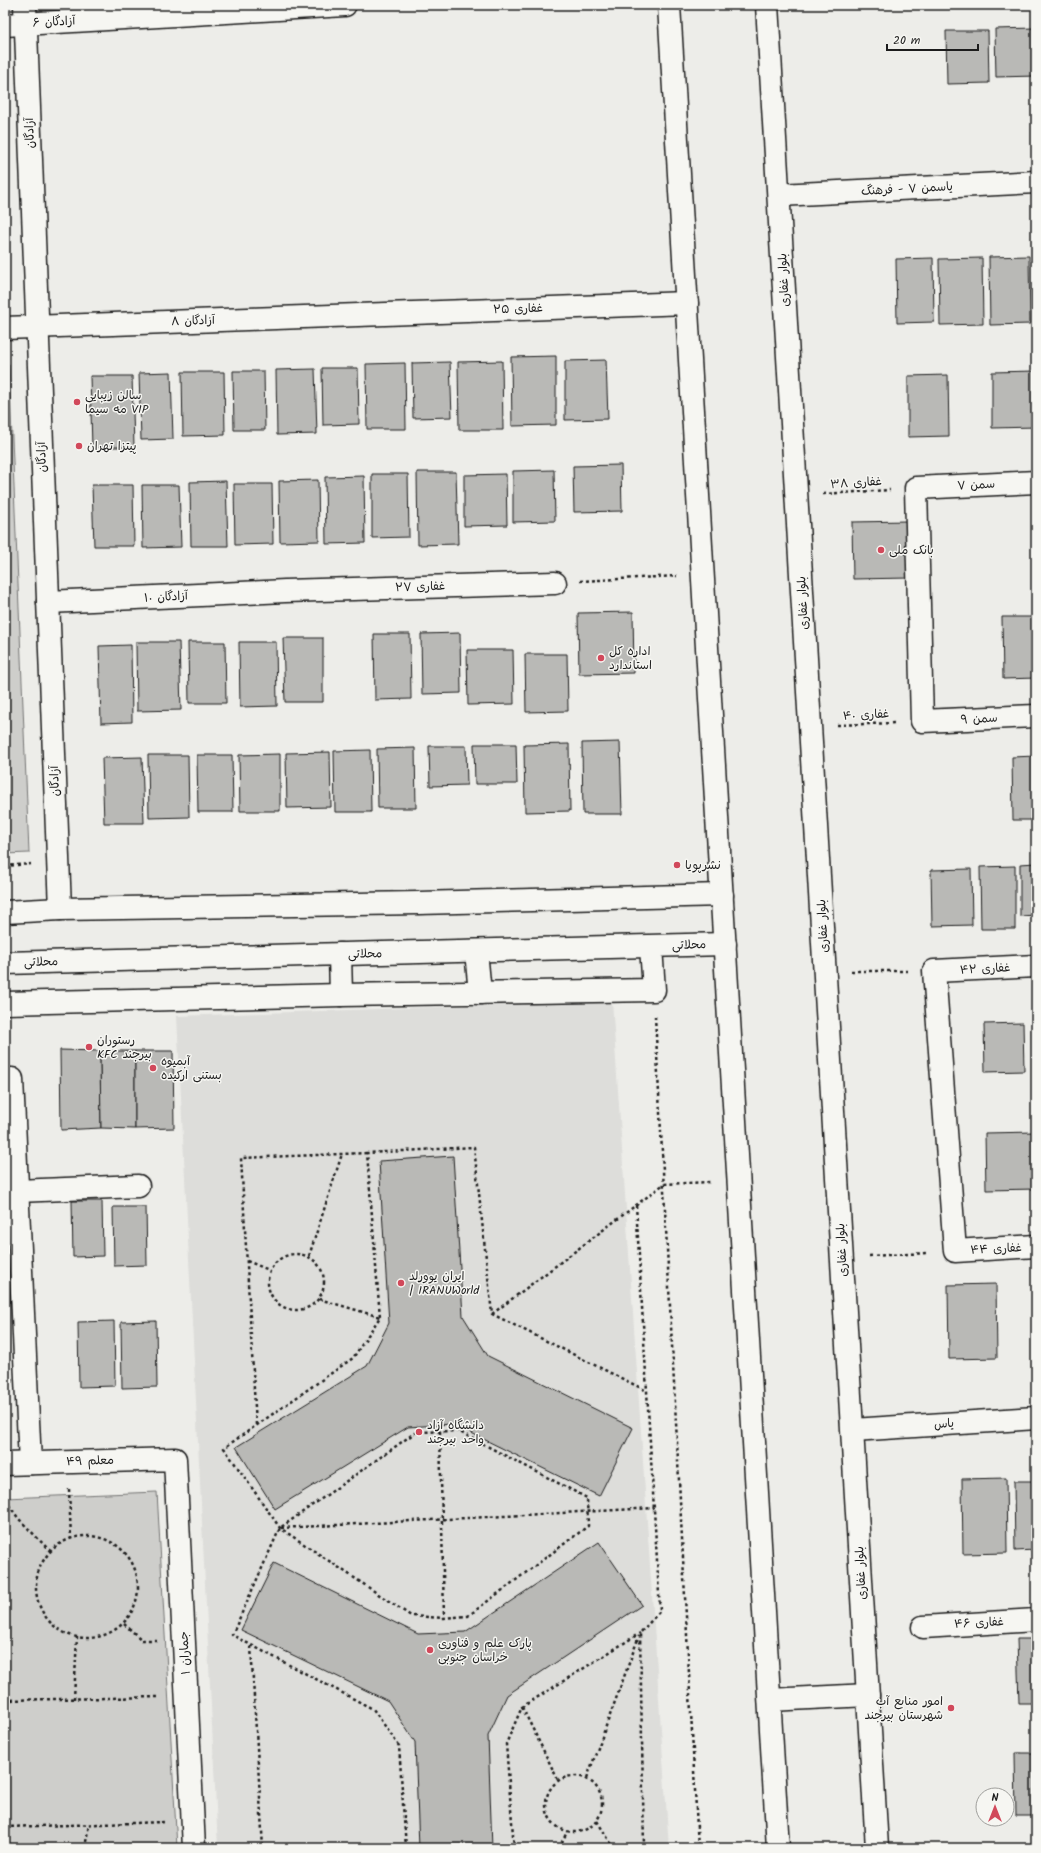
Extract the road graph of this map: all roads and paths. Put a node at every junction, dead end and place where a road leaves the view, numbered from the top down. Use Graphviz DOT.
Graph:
graph roads {
  1 [pos="345,5"];
  2 [pos="669,5"];
  3 [pos="768,5"];
  4 [pos="18,18"];
  5 [pos="1036,182"];
  6 [pos="779,195"];
  7 [pos="687,304"];
  8 [pos="348,315"];
  9 [pos="5,328"];
  10 [pos="38,328"];
  11 [pos="1036,482"];
  12 [pos="916,488"];
  13 [pos="797,496"];
  14 [pos="704,575"];
  15 [pos="555,583"];
  16 [pos="285,591"];
  17 [pos="48,602"];
  18 [pos="1036,716"];
  19 [pos="922,721"];
  20 [pos="810,726"];
  21 [pos="722,895"];
  22 [pos="60,909"];
  23 [pos="5,912"];
  24 [pos="725,944"];
  25 [pos="652,947"];
  26 [pos="476,951"];
  27 [pos="340,954"];
  28 [pos="5,963"];
  29 [pos="1036,966"];
  30 [pos="825,971"];
  31 [pos="934,971"];
  32 [pos="654,990"];
  33 [pos="480,992"];
  34 [pos="341,995"];
  35 [pos="5,1003"];
  36 [pos="5,1079"];
  37 [pos="367,1152"];
  38 [pos="342,1154"];
  39 [pos="739,1181"];
  40 [pos="664,1184"];
  41 [pos="138,1186"];
  42 [pos="18,1191"];
  43 [pos="636,1205"];
  44 [pos="1036,1246"];
  45 [pos="955,1251"];
  46 [pos="309,1256"];
  47 [pos="842,1258"];
  48 [pos="247,1261"];
  49 [pos="269,1270"];
  50 [pos="319,1299"];
  51 [pos="492,1314"];
  52 [pos="380,1317"];
  53 [pos="647,1391"];
  54 [pos="1036,1418"];
  55 [pos="256,1426"];
  56 [pos="853,1430"];
  57 [pos="440,1431"];
  58 [pos="175,1459"];
  59 [pos="68,1462"];
  60 [pos="30,1463"];
  61 [pos="5,1464"];
  62 [pos="5,1500"];
  63 [pos="654,1508"];
  64 [pos="587,1510"];
  65 [pos="442,1518"];
  66 [pos="280,1528"];
  67 [pos="71,1539"];
  68 [pos="51,1552"];
  69 [pos="444,1618"];
  70 [pos="1036,1620"];
  71 [pos="124,1624"];
  72 [pos="923,1626"];
  73 [pos="640,1633"];
  74 [pos="77,1637"];
  75 [pos="184,1639"];
  76 [pos="251,1645"];
  77 [pos="868,1695"];
  78 [pos="187,1696"];
  79 [pos="74,1699"];
  80 [pos="5,1700"];
  81 [pos="770,1700"];
  82 [pos="522,1707"];
  83 [pos="587,1778"];
  84 [pos="558,1780"];
  85 [pos="193,1821"];
  86 [pos="597,1821"];
  87 [pos="89,1824"];
  88 [pos="5,1827"];
  89 [pos="567,1832"];
  90 [pos="85,1848"];
  91 [pos="194,1848"];
  92 [pos="263,1848"];
  93 [pos="406,1848"];
  94 [pos="514,1848"];
  95 [pos="559,1848"];
  96 [pos="614,1848"];
  97 [pos="644,1848"];
  98 [pos="698,1848"];
  99 [pos="778,1848"];
  100 [pos="877,1848"];
  1 -- 4 [label="street, آزادگان ۶"];
  2 -- 7 [label="street"];
  3 -- 6 [label="street, بلوار غفاری"];
  4 -- 10 [label="street, آزادگان"];
  5 -- 6 [label="street, یاسمن ۷ - فرهنگ"];
  6 -- 13 [label="street, بلوار غفاری"];
  7 -- 8 [label="street, غفاری ۲۵"];
  7 -- 14 [label="street"];
  8 -- 10 [label="street, آزادگان ۸"];
  9 -- 10 [label="street, آزادگان ۸"];
  10 -- 17 [label="street, آزادگان"];
  11 -- 12 [label="street, سمن ۷"];
  12 -- 13 [label="path, غفاری ۳۸"];
  12 -- 19 [label="street"];
  13 -- 20 [label="street, بلوار غفاری"];
  14 -- 15 [label="path"];
  14 -- 21 [label="street"];
  15 -- 16 [label="street, غفاری ۲۷"];
  16 -- 17 [label="street, آزادگان ۱۰"];
  17 -- 22 [label="street, آزادگان"];
  18 -- 19 [label="street, سمن ۹"];
  19 -- 20 [label="path, غفاری ۴۰"];
  20 -- 30 [label="street, بلوار غفاری"];
  21 -- 22 [label="street"];
  21 -- 24 [label="street"];
  22 -- 23 [label="street"];
  24 -- 25 [label="street, محلاتی"];
  24 -- 39 [label="street"];
  25 -- 26 [label="street, محلاتی"];
  25 -- 32 [label="street"];
  26 -- 27 [label="street, محلاتی"];
  26 -- 33 [label="street"];
  27 -- 28 [label="street, محلاتی"];
  27 -- 34 [label="street"];
  29 -- 31 [label="street, غفاری ۴۲"];
  30 -- 31 [label="path"];
  30 -- 47 [label="street, بلوار غفاری"];
  31 -- 45 [label="street"];
  32 -- 33 [label="street"];
  32 -- 40 [label="path"];
  33 -- 34 [label="street"];
  34 -- 35 [label="street"];
  36 -- 42 [label="street"];
  37 -- 38 [label="path"];
  37 -- 51 [label="path"];
  37 -- 52 [label="path"];
  38 -- 46 [label="path"];
  38 -- 48 [label="path"];
  39 -- 40 [label="path"];
  39 -- 81 [label="street"];
  40 -- 43 [label="path"];
  40 -- 98 [label="path"];
  41 -- 42 [label="street"];
  42 -- 60 [label="street"];
  43 -- 51 [label="path"];
  43 -- 53 [label="path"];
  44 -- 45 [label="street, غفاری ۴۴"];
  45 -- 47 [label="path"];
  46 -- 49 [label="path"];
  46 -- 50 [label="path"];
  47 -- 56 [label="street, بلوار غفاری"];
  48 -- 49 [label="path"];
  48 -- 55 [label="path"];
  49 -- 50 [label="path"];
  50 -- 52 [label="path"];
  51 -- 53 [label="path"];
  52 -- 55 [label="path"];
  53 -- 63 [label="path"];
  54 -- 56 [label="street, یاس"];
  55 -- 66 [label="path"];
  56 -- 77 [label="street, بلوار غفاری"];
  57 -- 64 [label="path"];
  57 -- 65 [label="path"];
  57 -- 66 [label="path"];
  58 -- 59 [label="street, معلم ۴۹"];
  58 -- 75 [label="street, جماران ۱"];
  59 -- 60 [label="street, معلم ۴۹"];
  59 -- 67 [label="path"];
  60 -- 61 [label="street, معلم ۴۹"];
  62 -- 68 [label="path"];
  63 -- 64 [label="path"];
  63 -- 73 [label="path"];
  64 -- 65 [label="path"];
  64 -- 69 [label="path"];
  65 -- 66 [label="path"];
  65 -- 69 [label="path"];
  66 -- 69 [label="path"];
  66 -- 76 [label="path"];
  67 -- 68 [label="path"];
  67 -- 71 [label="path"];
  68 -- 74 [label="path"];
  70 -- 72 [label="street, غفاری ۴۶"];
  71 -- 74 [label="path"];
  71 -- 75 [label="path"];
  73 -- 82 [label="path"];
  73 -- 83 [label="path"];
  73 -- 97 [label="path"];
  74 -- 79 [label="path"];
  75 -- 78 [label="street, جماران ۱"];
  76 -- 92 [label="path"];
  76 -- 93 [label="path"];
  77 -- 81 [label="street"];
  77 -- 100 [label="street, بلوار غفاری"];
  78 -- 79 [label="path"];
  78 -- 85 [label="street, جماران ۱"];
  79 -- 80 [label="path"];
  81 -- 99 [label="street"];
  82 -- 84 [label="path"];
  82 -- 94 [label="path"];
  83 -- 84 [label="path"];
  83 -- 86 [label="path"];
  84 -- 89 [label="path"];
  85 -- 87 [label="path"];
  85 -- 91 [label="street, جماران ۱"];
  86 -- 89 [label="path"];
  86 -- 96 [label="path"];
  87 -- 88 [label="path"];
  87 -- 90 [label="path"];
  89 -- 95 [label="path"];
}
